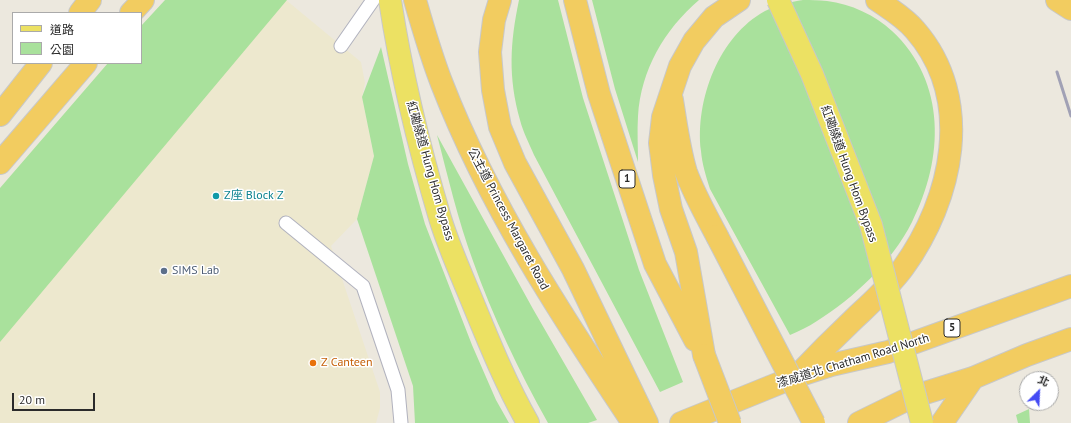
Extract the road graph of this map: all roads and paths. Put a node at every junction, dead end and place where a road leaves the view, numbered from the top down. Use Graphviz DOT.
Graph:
graph roads {
  1 [pos="90,0"];
  2 [pos="143,0"];
  3 [pos="373,0"];
  4 [pos="390,0"];
  5 [pos="415,0"];
  6 [pos="500,0"];
  7 [pos="575,0"];
  8 [pos="739,0"];
  9 [pos="778,0"];
  10 [pos="876,0"];
  11 [pos="1057,0"];
  12 [pos="1071,9"];
  13 [pos="81,12"];
  14 [pos="132,12"];
  15 [pos="341,46"];
  16 [pos="40,64"];
  17 [pos="85,64"];
  18 [pos="671,94"];
  19 [pos="0,115"];
  20 [pos="0,163"];
  21 [pos="286,223"];
  22 [pos="1071,286"];
  23 [pos="1071,339"];
  24 [pos="704,355"];
  25 [pos="797,376"];
  26 [pos="973,378"];
  27 [pos="401,423"];
  28 [pos="528,423"];
  29 [pos="633,423"];
  30 [pos="647,423"];
  31 [pos="681,423"];
  32 [pos="730,423"];
  33 [pos="814,423"];
  34 [pos="859,423"];
  35 [pos="922,423"];
  36 [pos="942,423"];
  1 -- 13 [label="highway"];
  2 -- 14 [label="highway"];
  3 -- 15 [label="lane"];
  4 -- 28 [label="main road, 紅磡繞道 Hung Hom Bypass"];
  5 -- 29 [label="highway, 公主道 Princess Margaret Road"];
  6 -- 30 [label="highway"];
  7 -- 24 [label="highway, 1"];
  8 -- 18 [label="highway"];
  9 -- 35 [label="main road, 紅磡繞道 Hung Hom Bypass, bridge"];
  10 -- 25 [label="highway"];
  11 -- 12 [label="highway"];
  16 -- 19 [label="highway"];
  17 -- 20 [label="highway"];
  18 -- 24 [label="highway"];
  18 -- 33 [label="highway, bridge"];
  21 -- 27 [label="lane"];
  22 -- 25 [label="highway, 漆咸道北 Chatham Road North / 5"];
  23 -- 26 [label="highway"];
  24 -- 32 [label="highway, 1, bridge"];
  25 -- 31 [label="highway, 漆咸道北 Chatham Road North / 5"];
  26 -- 34 [label="highway"];
  26 -- 36 [label="highway"];
}
